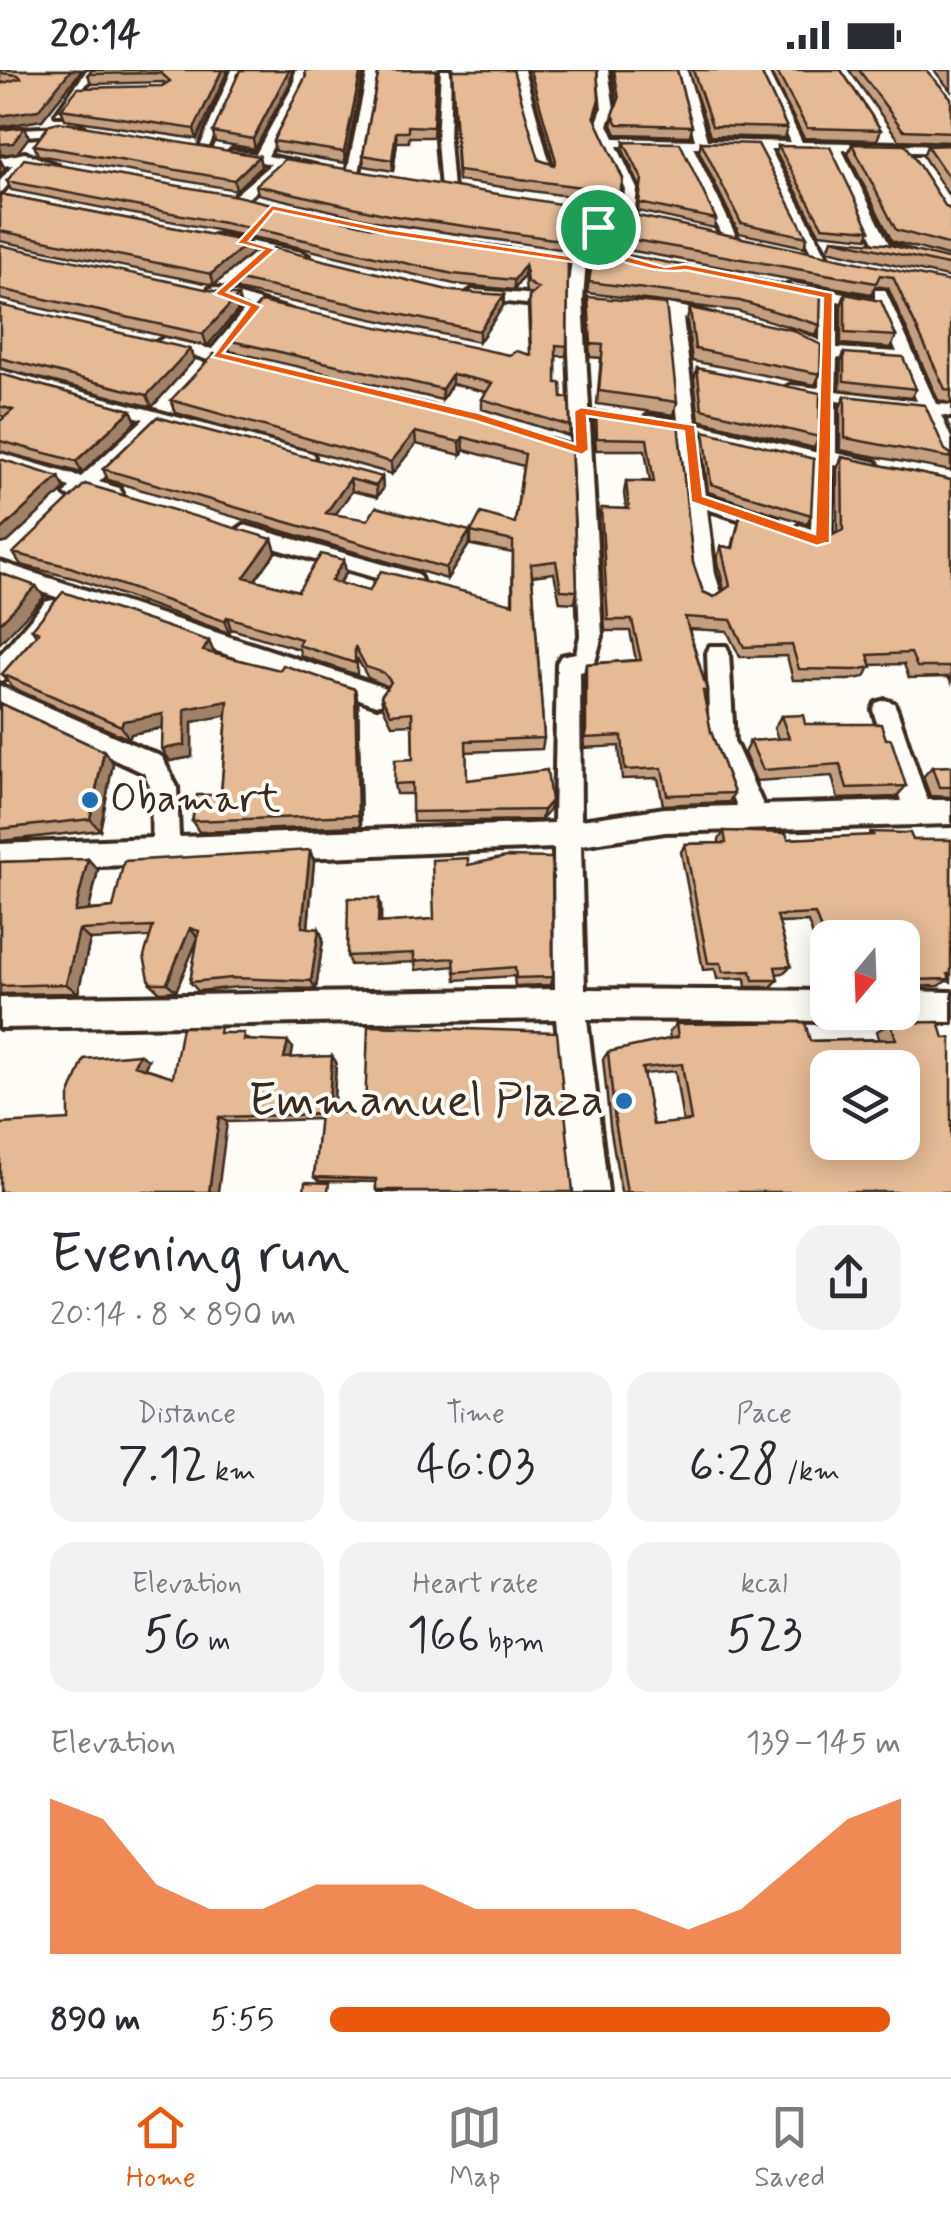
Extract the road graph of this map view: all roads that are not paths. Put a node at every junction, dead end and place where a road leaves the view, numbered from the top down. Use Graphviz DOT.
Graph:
graph roads {
  1 [pos="92,70"];
  2 [pos="237,70"];
  3 [pos="300,70"];
  4 [pos="372,70"];
  5 [pos="446,70"];
  6 [pos="519,70"];
  7 [pos="604,70"];
  8 [pos="682,70"];
  9 [pos="762,70"];
  10 [pos="96,90"];
  11 [pos="76,91"];
  12 [pos="48,127"];
  13 [pos="92,130"];
  14 [pos="0,134"];
  15 [pos="883,135"];
  16 [pos="612,142"];
  17 [pos="685,143"];
  18 [pos="702,144"];
  19 [pos="762,145"];
  20 [pos="796,145"];
  21 [pos="182,146"];
  22 [pos="834,146"];
  23 [pos="892,148"];
  24 [pos="202,149"];
  25 [pos="951,150"];
  26 [pos="260,159"];
  27 [pos="24,160"];
  28 [pos="0,162"];
  29 [pos="280,162"];
  30 [pos="63,167"];
  31 [pos="548,169"];
  32 [pos="353,173"];
  33 [pos="372,176"];
  34 [pos="428,186"];
  35 [pos="447,189"];
  36 [pos="464,192"];
  37 [pos="0,193"];
  38 [pos="220,195"];
  39 [pos="240,198"];
  40 [pos="19,200"];
  41 [pos="256,203"];
  42 [pos="615,218"];
  43 [pos="205,236"];
  44 [pos="730,238"];
  45 [pos="812,240"];
  46 [pos="830,242"];
  47 [pos="271,249"];
  48 [pos="798,252"];
  49 [pos="614,254"];
  50 [pos="916,256"];
  51 [pos="258,260"];
  52 [pos="322,261"];
  53 [pos="874,273"];
  54 [pos="775,285"];
  55 [pos="201,290"];
  56 [pos="453,293"];
  57 [pos="829,296"];
  58 [pos="526,299"];
  59 [pos="628,303"];
  60 [pos="256,306"];
  61 [pos="886,306"];
  62 [pos="674,309"];
  63 [pos="295,314"];
  64 [pos="738,324"];
  65 [pos="775,331"];
  66 [pos="144,338"];
  67 [pos="828,352"];
  68 [pos="909,358"];
  69 [pos="210,361"];
  70 [pos="253,364"];
  71 [pos="0,376"];
  72 [pos="772,386"];
  73 [pos="827,398"];
  74 [pos="164,409"];
  75 [pos="930,409"];
  76 [pos="951,411"];
  77 [pos="636,420"];
  78 [pos="690,428"];
  79 [pos="0,458"];
  80 [pos="826,459"];
  81 [pos="951,460"];
  82 [pos="325,463"];
  83 [pos="898,471"];
  84 [pos="84,485"];
  85 [pos="696,499"];
  86 [pos="140,502"];
  87 [pos="56,513"];
  88 [pos="214,523"];
  89 [pos="5,564"];
  90 [pos="437,588"];
  91 [pos="68,590"];
  92 [pos="711,596"];
  93 [pos="718,653"];
  94 [pos="0,672"];
  95 [pos="377,695"];
  96 [pos="0,696"];
  97 [pos="885,710"];
  98 [pos="918,812"];
  99 [pos="951,812"];
  100 [pos="755,818"];
  101 [pos="566,835"];
  102 [pos="166,852"];
  103 [pos="0,857"];
  104 [pos="570,1004"];
  105 [pos="810,1006"];
  106 [pos="920,1006"];
  107 [pos="951,1007"];
  108 [pos="0,1013"];
  109 [pos="591,1192"];
  1 -- 11 [label="street"];
  2 -- 24 [label="street"];
  3 -- 26 [label="street"];
  4 -- 32 [label="street"];
  5 -- 35 [label="street"];
  6 -- 31 [label="street"];
  7 -- 16 [label="street"];
  8 -- 18 [label="street"];
  9 -- 20 [label="street"];
  10 -- 11 [label="street"];
  11 -- 12 [label="street"];
  12 -- 13 [label="street"];
  12 -- 14 [label="street"];
  12 -- 27 [label="street"];
  15 -- 23 [label="street"];
  16 -- 17 [label="street"];
  16 -- 42 [label="street"];
  17 -- 18 [label="street"];
  17 -- 44 [label="street"];
  18 -- 19 [label="street"];
  19 -- 20 [label="street"];
  19 -- 45 [label="street"];
  20 -- 22 [label="street"];
  21 -- 24 [label="street"];
  22 -- 23 [label="street"];
  22 -- 50 [label="street"];
  23 -- 25 [label="street"];
  24 -- 26 [label="street"];
  26 -- 29 [label="street"];
  27 -- 28 [label="street"];
  27 -- 30 [label="street"];
  27 -- 37 [label="street"];
  29 -- 32 [label="street"];
  29 -- 39 [label="street"];
  32 -- 33 [label="street"];
  34 -- 35 [label="street"];
  35 -- 36 [label="street"];
  37 -- 40 [label="street"];
  38 -- 39 [label="street"];
  39 -- 41 [label="street"];
  42 -- 49 [label="street"];
  42 -- 101 [label="street"];
  43 -- 47 [label="street"];
  45 -- 46 [label="street"];
  45 -- 48 [label="street"];
  47 -- 51 [label="street"];
  47 -- 52 [label="street"];
  53 -- 61 [label="street"];
  54 -- 57 [label="street"];
  55 -- 60 [label="street"];
  56 -- 58 [label="street"];
  57 -- 61 [label="street"];
  57 -- 67 [label="street"];
  59 -- 62 [label="street"];
  60 -- 63 [label="street"];
  60 -- 69 [label="street"];
  61 -- 68 [label="street"];
  62 -- 64 [label="street"];
  62 -- 78 [label="street"];
  65 -- 67 [label="street"];
  66 -- 69 [label="street"];
  67 -- 68 [label="street"];
  67 -- 73 [label="street"];
  68 -- 75 [label="street"];
  69 -- 70 [label="street"];
  71 -- 74 [label="street"];
  72 -- 73 [label="street"];
  73 -- 75 [label="street"];
  73 -- 80 [label="street"];
  74 -- 82 [label="street"];
  74 -- 84 [label="street"];
  75 -- 76 [label="street"];
  75 -- 81 [label="street"];
  77 -- 78 [label="street"];
  78 -- 80 [label="street"];
  78 -- 85 [label="street"];
  79 -- 84 [label="street"];
  80 -- 83 [label="street"];
  80 -- 85 [label="street"];
  84 -- 86 [label="street"];
  84 -- 87 [label="street"];
  85 -- 92 [label="street"];
  88 -- 90 [label="street"];
  89 -- 91 [label="street"];
  91 -- 94 [label="street"];
  91 -- 95 [label="street"];
  93 -- 100 [label="street"];
  96 -- 102 [label="street"];
  97 -- 98 [label="street"];
  98 -- 99 [label="street"];
  98 -- 100 [label="street"];
  100 -- 101 [label="street"];
  101 -- 102 [label="street"];
  101 -- 104 [label="street"];
  102 -- 103 [label="street"];
  104 -- 105 [label="street"];
  104 -- 108 [label="street"];
  104 -- 109 [label="street"];
  106 -- 107 [label="street"];
}
